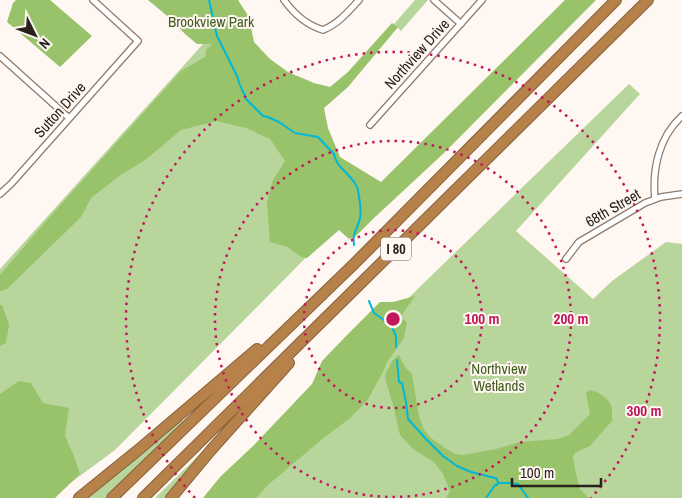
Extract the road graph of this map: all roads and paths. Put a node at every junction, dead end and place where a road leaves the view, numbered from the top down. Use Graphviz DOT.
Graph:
graph roads {
  1 [pos="93,0"];
  2 [pos="284,0"];
  3 [pos="359,0"];
  4 [pos="434,0"];
  5 [pos="482,0"];
  6 [pos="616,0"];
  7 [pos="648,0"];
  8 [pos="461,24"];
  9 [pos="0,56"];
  10 [pos="682,116"];
  11 [pos="69,118"];
  12 [pos="370,125"];
  13 [pos="0,194"];
  14 [pos="682,194"];
  15 [pos="655,199"];
  16 [pos="566,259"];
  17 [pos="358,286"];
  18 [pos="287,329"];
  19 [pos="78,498"];
  20 [pos="112,498"];
  21 [pos="143,498"];
  22 [pos="171,498"];
  1 -- 11 [label="street, Sutton Drive"];
  2 -- 3 [label="street"];
  4 -- 8 [label="street"];
  5 -- 8 [label="street, Northview Drive"];
  6 -- 18 [label="highway, I 80"];
  7 -- 17 [label="highway, I 80"];
  8 -- 12 [label="street, Northview Drive"];
  9 -- 11 [label="street"];
  10 -- 15 [label="street"];
  11 -- 13 [label="street, Sutton Drive"];
  14 -- 15 [label="street, 68th Street"];
  15 -- 16 [label="street, 68th Street"];
  17 -- 21 [label="highway, I 80"];
  17 -- 22 [label="highway"];
  18 -- 19 [label="highway"];
  18 -- 20 [label="highway, I 80"];
}
